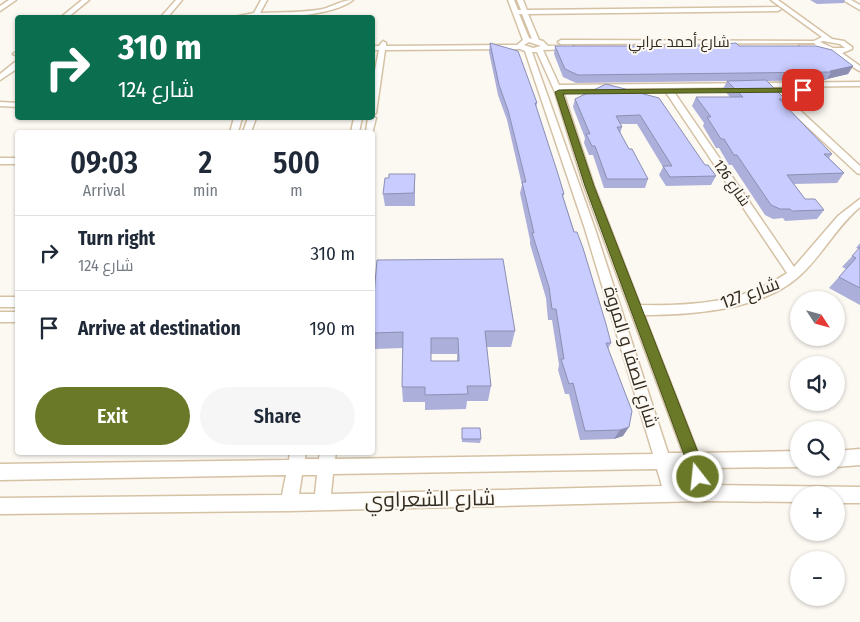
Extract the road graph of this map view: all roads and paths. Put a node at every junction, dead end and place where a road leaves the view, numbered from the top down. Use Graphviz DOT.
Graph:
graph roads {
  1 [pos="13,0"];
  2 [pos="86,0"];
  3 [pos="95,0"];
  4 [pos="179,0"];
  5 [pos="264,0"];
  6 [pos="350,0"];
  7 [pos="511,0"];
  8 [pos="520,0"];
  9 [pos="765,0"];
  10 [pos="774,0"];
  11 [pos="846,0"];
  12 [pos="0,8"];
  13 [pos="860,8"];
  14 [pos="778,9"];
  15 [pos="526,11"];
  16 [pos="516,12"];
  17 [pos="257,13"];
  18 [pos="67,15"];
  19 [pos="78,15"];
  20 [pos="166,15"];
  21 [pos="247,15"];
  22 [pos="829,39"];
  23 [pos="819,43"];
  24 [pos="375,45"];
  25 [pos="532,45"];
  26 [pos="383,46"];
  27 [pos="850,46"];
  28 [pos="860,46"];
  29 [pos="375,47"];
  30 [pos="834,50"];
  31 [pos="15,58"];
  32 [pos="860,60"];
  33 [pos="860,68"];
  34 [pos="0,78"];
  35 [pos="860,84"];
  36 [pos="558,89"];
  37 [pos="860,90"];
  38 [pos="669,91"];
  39 [pos="779,91"];
  40 [pos="0,97"];
  41 [pos="15,97"];
  42 [pos="375,98"];
  43 [pos="0,104"];
  44 [pos="15,104"];
  45 [pos="0,161"];
  46 [pos="15,161"];
  47 [pos="860,162"];
  48 [pos="0,167"];
  49 [pos="15,167"];
  50 [pos="860,171"];
  51 [pos="574,186"];
  52 [pos="589,186"];
  53 [pos="860,202"];
  54 [pos="794,275"];
  55 [pos="0,302"];
  56 [pos="15,302"];
  57 [pos="638,310"];
  58 [pos="15,316"];
  59 [pos="0,317"];
  60 [pos="860,457"];
  61 [pos="845,458"];
  62 [pos="327,459"];
  63 [pos="790,459"];
  64 [pos="297,460"];
  65 [pos="663,460"];
  66 [pos="694,460"];
  67 [pos="0,472"];
  68 [pos="702,493"];
  69 [pos="673,494"];
  70 [pos="860,494"];
  71 [pos="322,501"];
  72 [pos="289,503"];
  73 [pos="0,506"];
  1 -- 12 [label="street"];
  2 -- 18 [label="street"];
  3 -- 19 [label="street"];
  4 -- 20 [label="street"];
  5 -- 17 [label="street"];
  6 -- 17 [label="street"];
  7 -- 16 [label="street, شارع الصفا و المروة"];
  8 -- 15 [label="street, شارع الصفا و المروة"];
  9 -- 14 [label="street"];
  10 -- 22 [label="street"];
  11 -- 13 [label="street"];
  14 -- 15 [label="street"];
  14 -- 23 [label="street"];
  15 -- 16 [label="street"];
  15 -- 25 [label="street, شارع الصفا و المروة"];
  16 -- 25 [label="street, شارع الصفا و المروة"];
  17 -- 21 [label="street"];
  22 -- 23 [label="street"];
  22 -- 27 [label="street"];
  23 -- 25 [label="street, شارع أحمد عرابي"];
  23 -- 30 [label="street"];
  24 -- 26 [label="street, شارع أحمد عرابي"];
  25 -- 26 [label="street, شارع أحمد عرابي"];
  25 -- 36 [label="street, شارع الصفا و المروة"];
  25 -- 51 [label="street, شارع الصفا و المروة"];
  26 -- 29 [label="street, شارع أحمد عرابي"];
  26 -- 42 [label="street"];
  27 -- 28 [label="street"];
  27 -- 30 [label="street"];
  27 -- 32 [label="street"];
  30 -- 33 [label="street"];
  31 -- 34 [label="street"];
  35 -- 36 [label="street"];
  36 -- 38 [label="street"];
  36 -- 52 [label="street, شارع الصفا و المروة"];
  37 -- 39 [label="street"];
  38 -- 39 [label="street"];
  38 -- 54 [label="street, شارع 126"];
  39 -- 47 [label="street"];
  39 -- 50 [label="street"];
  40 -- 41 [label="street"];
  43 -- 44 [label="street"];
  45 -- 46 [label="street"];
  48 -- 49 [label="street"];
  51 -- 52 [label="street"];
  51 -- 65 [label="street, شارع الصفا و المروة"];
  52 -- 57 [label="street, شارع الصفا و المروة"];
  53 -- 54 [label="street, شارع 127"];
  54 -- 57 [label="street, شارع 127"];
  55 -- 56 [label="street"];
  57 -- 66 [label="street, شارع الصفا و المروة"];
  58 -- 59 [label="street"];
  60 -- 61 [label="street"];
  62 -- 64 [label="street, شارع الشعراوي"];
  62 -- 65 [label="street, شارع الشعراوي"];
  62 -- 71 [label="street"];
  63 -- 66 [label="street, شارع الشعراوي"];
  64 -- 67 [label="street, شارع الشعراوي"];
  64 -- 72 [label="street"];
  65 -- 66 [label="street, شارع الشعراوي"];
  65 -- 69 [label="street, شارع الصفا و المروة"];
  66 -- 68 [label="street, شارع الصفا و المروة"];
  68 -- 69 [label="street, شارع الشعراوي"];
  68 -- 70 [label="street, شارع الشعراوي"];
  69 -- 71 [label="street, شارع الشعراوي"];
  71 -- 72 [label="street, شارع الشعراوي"];
  72 -- 73 [label="street, شارع الشعراوي"];
}
